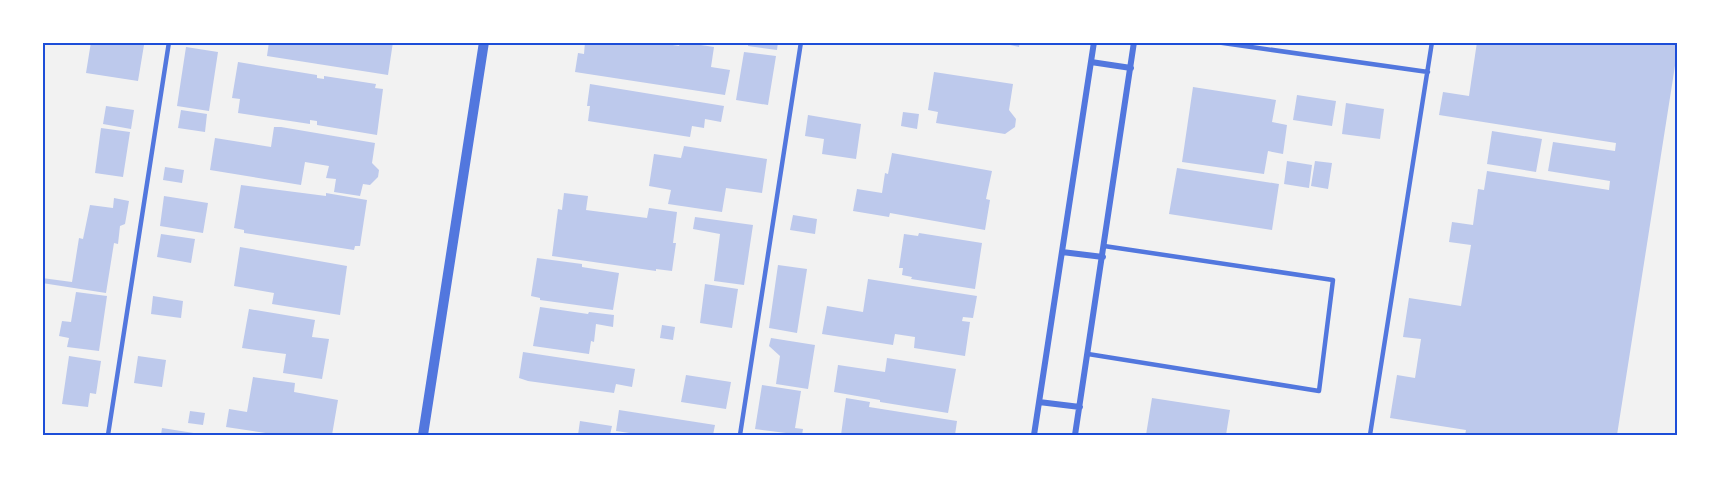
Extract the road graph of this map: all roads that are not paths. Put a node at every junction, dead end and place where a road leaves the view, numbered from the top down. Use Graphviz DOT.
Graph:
graph roads {
  1 [pos="169,42"];
  2 [pos="484,42"];
  3 [pos="801,42"];
  4 [pos="1094,42"];
  5 [pos="1134,42"];
  6 [pos="1216,42"];
  7 [pos="1432,42"];
  8 [pos="1091,62"];
  9 [pos="1131,68"];
  10 [pos="1428,72"];
  11 [pos="1104,246"];
  12 [pos="1062,252"];
  13 [pos="1103,257"];
  14 [pos="1088,354"];
  15 [pos="1039,402"];
  16 [pos="1080,407"];
  17 [pos="108,435"];
  18 [pos="423,435"];
  19 [pos="740,435"];
  20 [pos="1034,435"];
  21 [pos="1075,435"];
  22 [pos="1370,435"];
  1 -- 17 [label="lane"];
  2 -- 18 [label="street"];
  3 -- 19 [label="lane"];
  4 -- 8 [label="street"];
  5 -- 9 [label="street"];
  6 -- 10 [label="lane"];
  7 -- 10 [label="lane"];
  8 -- 9 [label="street"];
  8 -- 12 [label="street"];
  9 -- 11 [label="street"];
  10 -- 22 [label="lane"];
  11 -- 13 [label="street"];
  11 -- 14 [label="lane"];
  12 -- 13 [label="street"];
  12 -- 15 [label="street"];
  13 -- 14 [label="street"];
  14 -- 16 [label="street"];
  15 -- 16 [label="street"];
  15 -- 20 [label="street"];
  16 -- 21 [label="street"];
}
